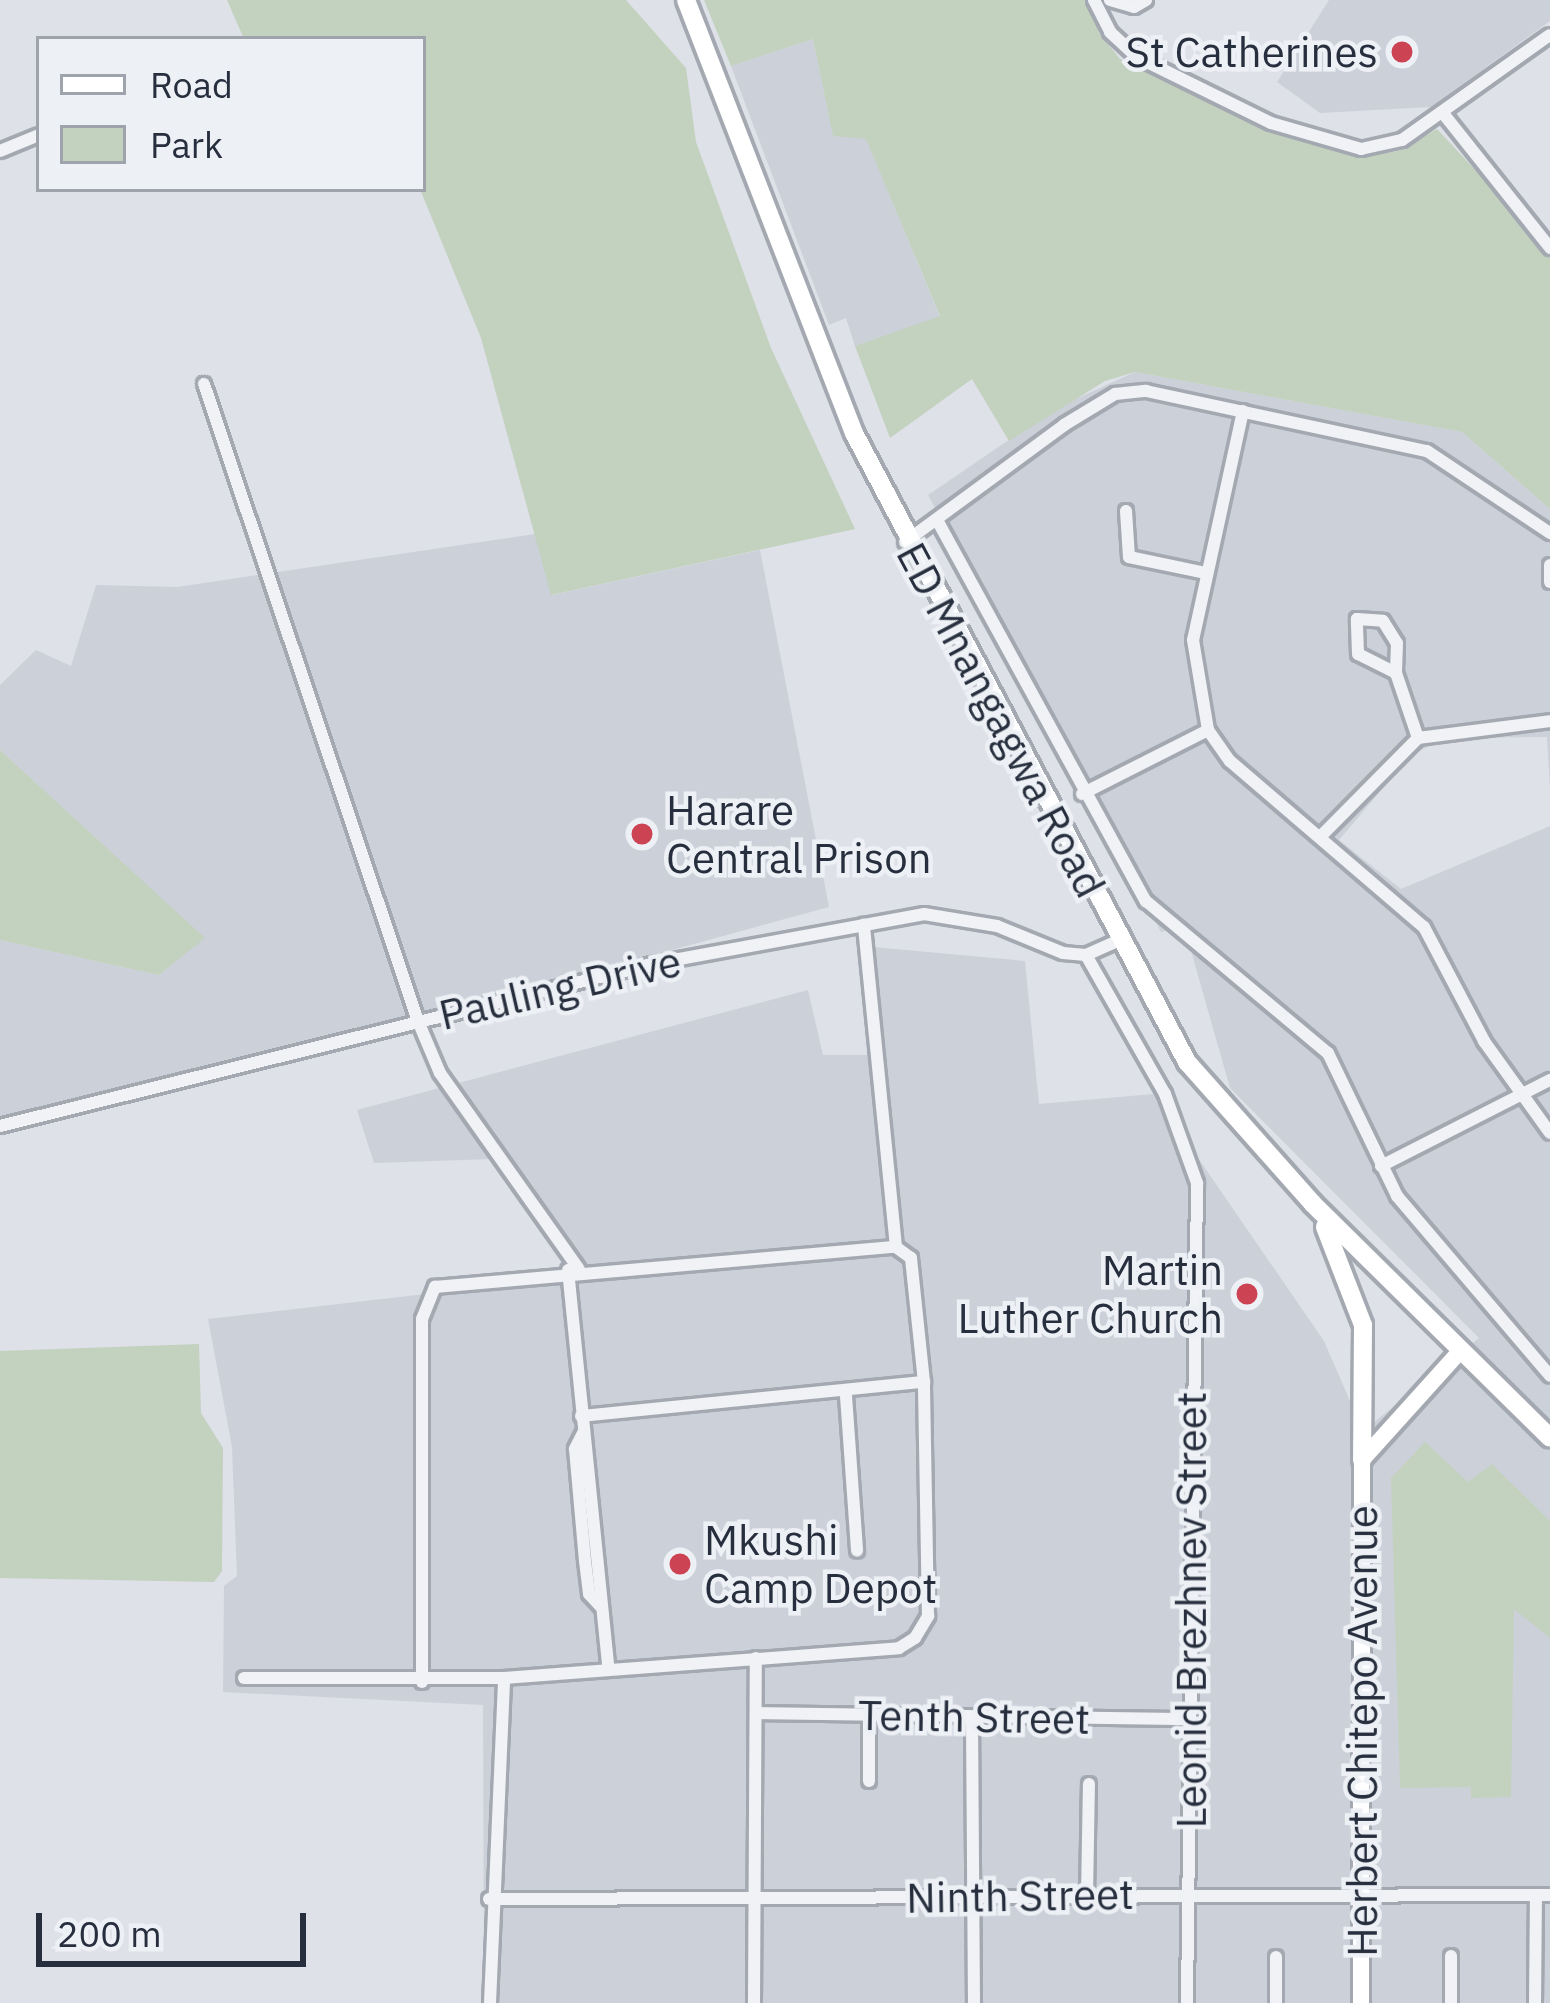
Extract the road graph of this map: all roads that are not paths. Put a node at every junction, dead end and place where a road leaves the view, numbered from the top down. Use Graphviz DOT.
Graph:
graph roads {
  1 [pos="686,0"];
  2 [pos="1094,0"];
  3 [pos="1110,0"];
  4 [pos="1147,0"];
  5 [pos="1550,35"];
  6 [pos="1442,112"];
  7 [pos="36,136"];
  8 [pos="0,151"];
  9 [pos="1548,243"];
  10 [pos="204,384"];
  11 [pos="1243,411"];
  12 [pos="1126,511"];
  13 [pos="937,520"];
  14 [pos="1550,533"];
  15 [pos="905,542"];
  16 [pos="1550,565"];
  17 [pos="1206,573"];
  18 [pos="1550,582"];
  19 [pos="1396,674"];
  20 [pos="1550,721"];
  21 [pos="1208,730"];
  22 [pos="1418,738"];
  23 [pos="1082,794"];
  24 [pos="1321,836"];
  25 [pos="864,925"];
  26 [pos="1118,941"];
  27 [pos="1086,955"];
  28 [pos="418,1021"];
  29 [pos="1550,1080"];
  30 [pos="1519,1096"];
  31 [pos="0,1126"];
  32 [pos="1550,1133"];
  33 [pos="1381,1166"];
  34 [pos="1312,1204"];
  35 [pos="896,1247"];
  36 [pos="574,1270"];
  37 [pos="1461,1350"];
  38 [pos="1550,1376"];
  39 [pos="924,1382"];
  40 [pos="846,1396"];
  41 [pos="581,1416"];
  42 [pos="1550,1438"];
  43 [pos="1362,1460"];
  44 [pos="857,1552"];
  45 [pos="756,1658"];
  46 [pos="608,1667"];
  47 [pos="244,1678"];
  48 [pos="504,1678"];
  49 [pos="422,1682"];
  50 [pos="758,1713"];
  51 [pos="869,1716"];
  52 [pos="1192,1719"];
  53 [pos="972,1720"];
  54 [pos="869,1781"];
  55 [pos="1089,1784"];
  56 [pos="1362,1893"];
  57 [pos="1190,1894"];
  58 [pos="1543,1895"];
  59 [pos="1087,1896"];
  60 [pos="753,1898"];
  61 [pos="974,1898"];
  62 [pos="489,1899"];
  63 [pos="1451,1956"];
  64 [pos="1276,1958"];
  65 [pos="490,2003"];
  66 [pos="754,2003"];
  67 [pos="974,2003"];
  68 [pos="1187,2003"];
  69 [pos="1276,2003"];
  70 [pos="1361,2003"];
  71 [pos="1451,2003"];
  72 [pos="1535,2003"];
  1 -- 15 [label="highway, ED Mnangagwa Road"];
  2 -- 6 [label="street"];
  3 -- 4 [label="street"];
  5 -- 6 [label="street"];
  6 -- 9 [label="street"];
  7 -- 8 [label="street"];
  10 -- 28 [label="street"];
  11 -- 13 [label="street"];
  11 -- 14 [label="street"];
  11 -- 17 [label="street"];
  12 -- 17 [label="street"];
  13 -- 15 [label="street"];
  13 -- 23 [label="street"];
  15 -- 26 [label="highway, ED Mnangagwa Road"];
  16 -- 18 [label="street"];
  17 -- 21 [label="street"];
  19 -- 19 [label="street"];
  19 -- 22 [label="street"];
  20 -- 22 [label="street"];
  21 -- 23 [label="street"];
  21 -- 24 [label="street"];
  22 -- 24 [label="street"];
  23 -- 33 [label="street"];
  24 -- 30 [label="street"];
  25 -- 27 [label="street, Pauling Drive"];
  25 -- 28 [label="street, Pauling Drive"];
  25 -- 35 [label="street"];
  26 -- 27 [label="street"];
  26 -- 34 [label="highway, ED Mnangagwa Road"];
  27 -- 52 [label="street, Leonid Brezhnev Street"];
  28 -- 31 [label="street, Pauling Drive"];
  28 -- 36 [label="street"];
  29 -- 30 [label="street"];
  30 -- 32 [label="street"];
  30 -- 33 [label="street"];
  33 -- 38 [label="street"];
  34 -- 37 [label="highway, ED Mnangagwa Road"];
  34 -- 43 [label="highway"];
  35 -- 36 [label="street"];
  35 -- 39 [label="street"];
  36 -- 41 [label="street"];
  36 -- 49 [label="street"];
  37 -- 42 [label="highway, ED Mnangagwa Road"];
  37 -- 43 [label="main road"];
  39 -- 40 [label="street"];
  39 -- 45 [label="street"];
  40 -- 41 [label="street"];
  40 -- 44 [label="street"];
  41 -- 46 [label="street"];
  43 -- 56 [label="main road, Herbert Chitepo Avenue"];
  45 -- 46 [label="street"];
  45 -- 50 [label="street"];
  46 -- 48 [label="street"];
  47 -- 49 [label="street"];
  48 -- 49 [label="street"];
  48 -- 62 [label="street"];
  50 -- 51 [label="street, Tenth Street"];
  50 -- 60 [label="street"];
  51 -- 53 [label="street, Tenth Street"];
  51 -- 54 [label="street"];
  52 -- 53 [label="street, Tenth Street"];
  52 -- 57 [label="street, Leonid Brezhnev Street"];
  53 -- 61 [label="street"];
  55 -- 59 [label="street"];
  56 -- 57 [label="street, Ninth Street"];
  56 -- 58 [label="street, Ninth Street"];
  56 -- 70 [label="main road, Herbert Chitepo Avenue"];
  57 -- 59 [label="street, Ninth Street"];
  57 -- 68 [label="street, Leonid Brezhnev Street"];
  58 -- 72 [label="street"];
  59 -- 61 [label="street, Ninth Street"];
  60 -- 61 [label="street, Ninth Street"];
  60 -- 62 [label="street, Ninth Street"];
  60 -- 66 [label="street"];
  61 -- 67 [label="street"];
  62 -- 65 [label="street"];
  63 -- 71 [label="street"];
  64 -- 69 [label="street"];
}
